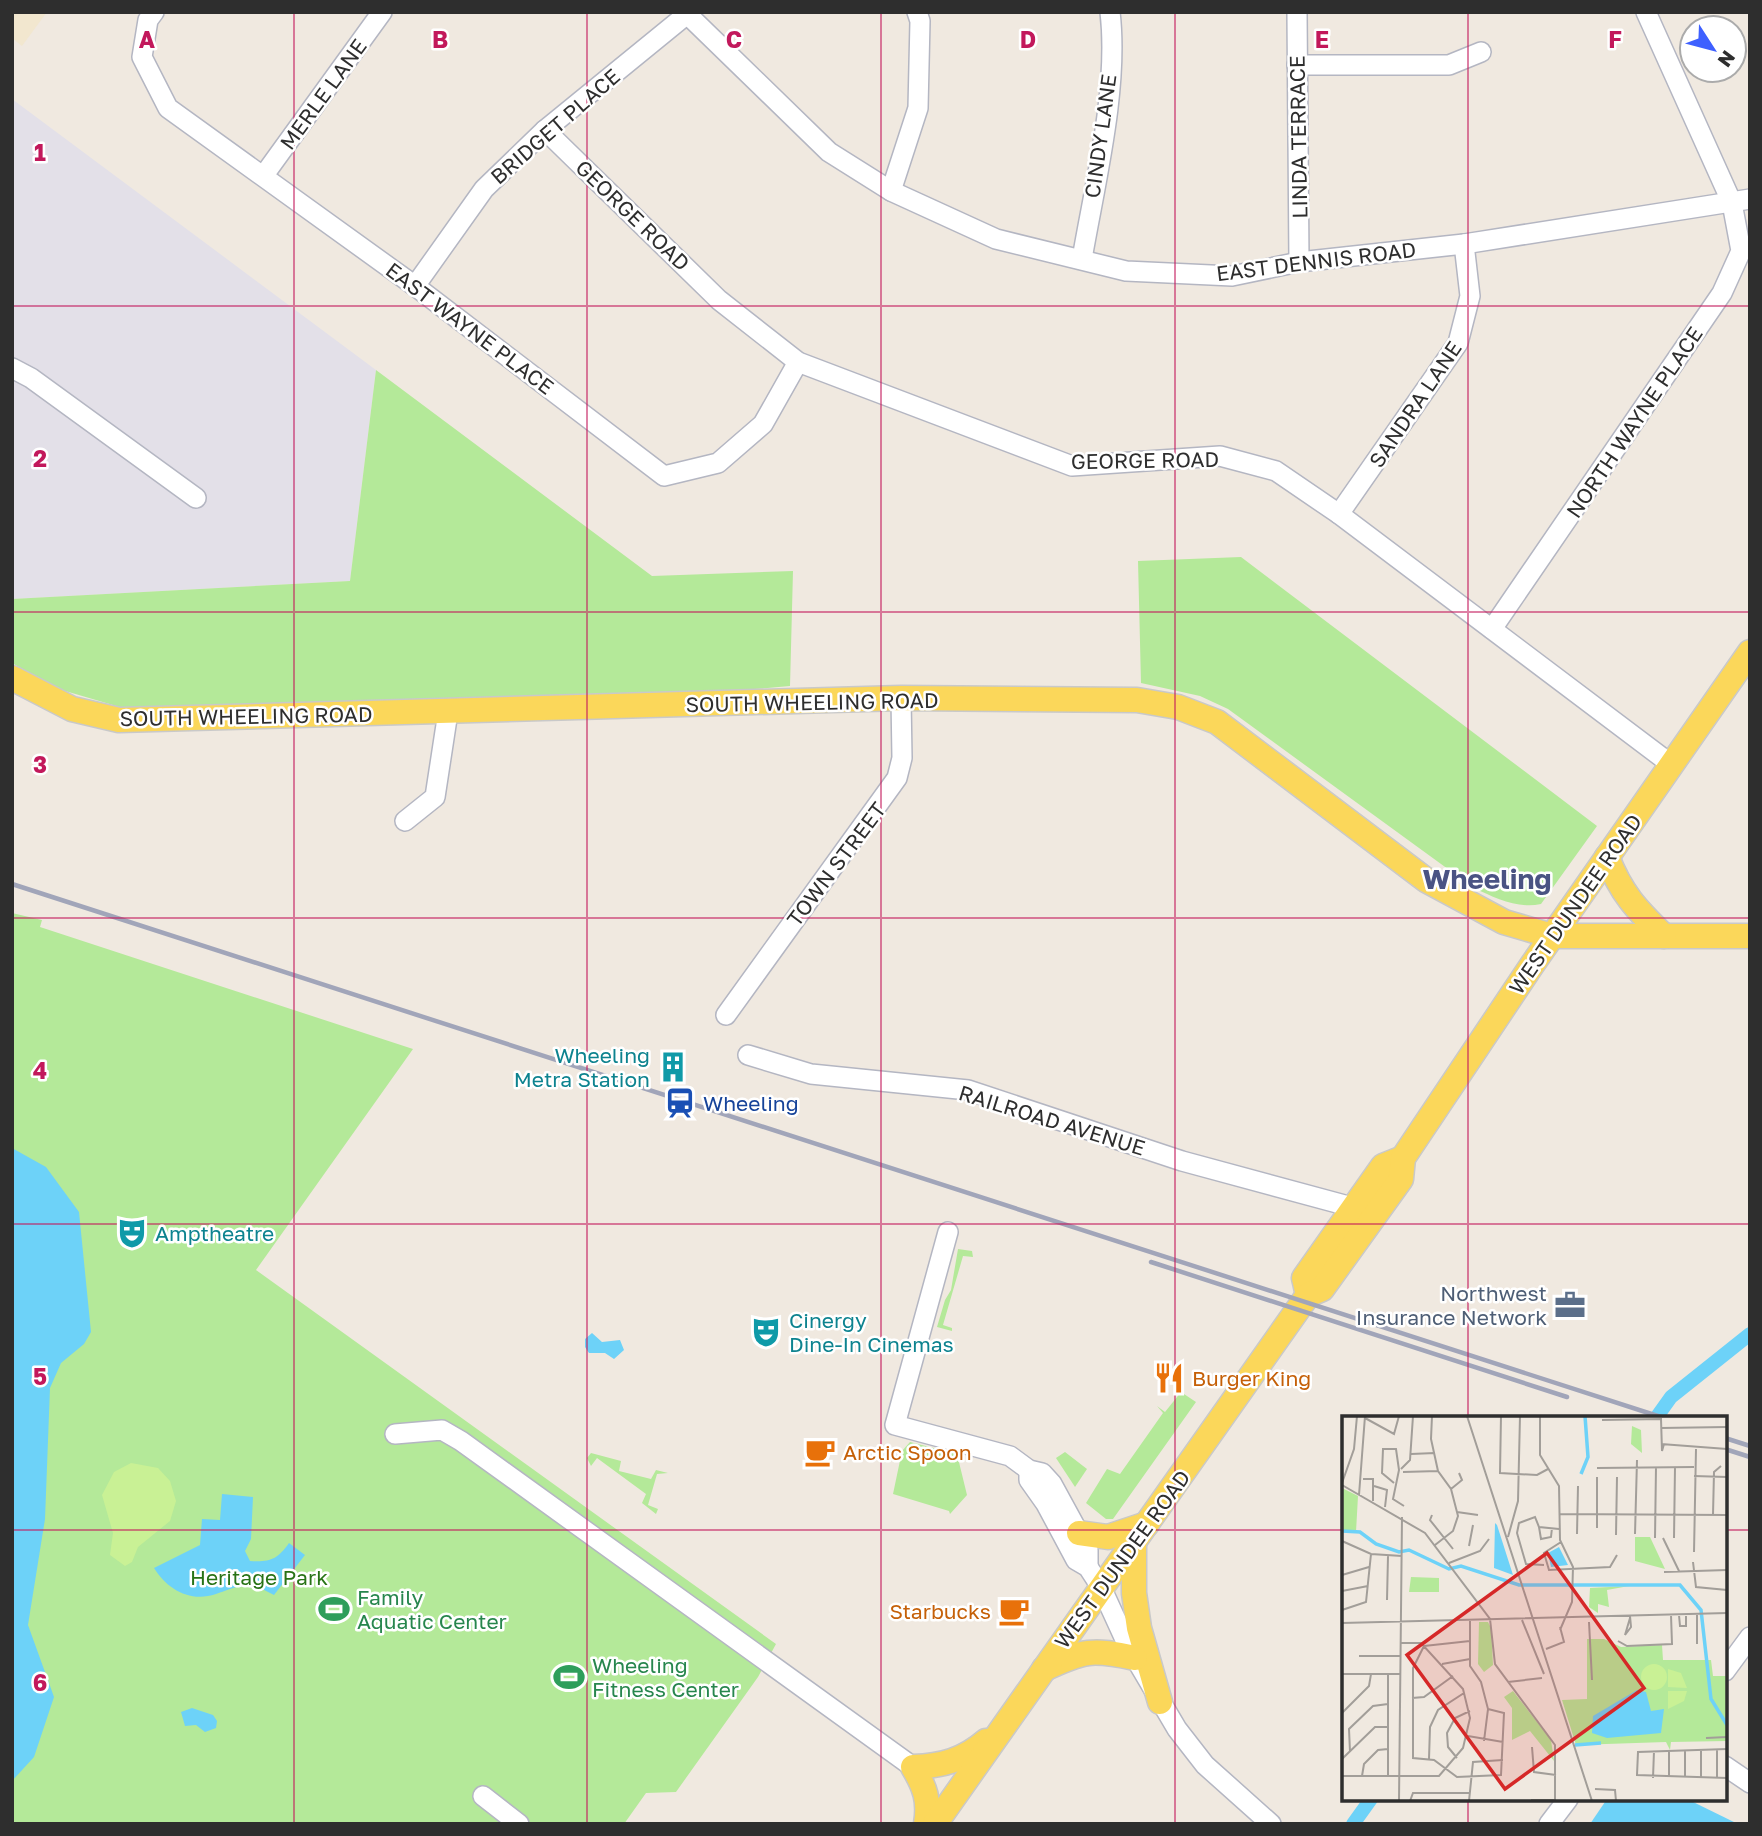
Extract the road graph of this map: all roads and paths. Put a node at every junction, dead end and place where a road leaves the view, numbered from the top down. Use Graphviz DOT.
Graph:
graph roads {
  1 [pos="154,12"];
  2 [pos="382,12"];
  3 [pos="917,12"];
  4 [pos="1110,12"];
  5 [pos="1297,12"];
  6 [pos="1646,12"];
  7 [pos="686,13"];
  8 [pos="1481,52"];
  9 [pos="1297,65"];
  10 [pos="545,130"];
  11 [pos="264,175"];
  12 [pos="891,191"];
  13 [pos="1741,201"];
  14 [pos="1464,244"];
  15 [pos="1082,259"];
  16 [pos="1299,262"];
  17 [pos="415,286"];
  18 [pos="798,362"];
  19 [pos="12,368"];
  20 [pos="195,498"];
  21 [pos="1339,514"];
  22 [pos="1492,629"];
  23 [pos="1750,652"];
  24 [pos="12,678"];
  25 [pos="901,698"];
  26 [pos="448,712"];
  27 [pos="1672,765"];
  28 [pos="405,821"];
  29 [pos="1607,857"];
  30 [pos="1552,936"];
  31 [pos="1664,936"];
  32 [pos="1750,936"];
  33 [pos="726,1014"];
  34 [pos="748,1055"];
  35 [pos="1403,1158"];
  36 [pos="1352,1207"];
  37 [pos="948,1232"];
  38 [pos="1308,1295"];
  39 [pos="395,1434"];
  40 [pos="1029,1470"];
  41 [pos="1141,1532"];
  42 [pos="1079,1533"];
  43 [pos="1094,1577"];
  44 [pos="1750,1637"];
  45 [pos="1135,1658"];
  46 [pos="1727,1668"];
  47 [pos="1044,1669"];
  48 [pos="1160,1702"];
  49 [pos="1002,1726"];
  50 [pos="913,1767"];
  51 [pos="1727,1767"];
  52 [pos="1750,1783"];
  53 [pos="483,1796"];
  54 [pos="1566,1801"];
  55 [pos="519,1824"];
  56 [pos="926,1824"];
  57 [pos="935,1824"];
  58 [pos="1272,1824"];
  59 [pos="1549,1824"];
  1 -- 11 [label="street, EAST WAYNE PLACE"];
  2 -- 11 [label="street, MERLE LANE"];
  3 -- 12 [label="street"];
  4 -- 15 [label="street, CINDY LANE"];
  5 -- 9 [label="street, LINDA TERRACE"];
  6 -- 13 [label="street, NORTH WAYNE PLACE"];
  7 -- 10 [label="street, BRIDGET PLACE"];
  7 -- 12 [label="street, EAST DENNIS ROAD"];
  8 -- 9 [label="street"];
  9 -- 16 [label="street, LINDA TERRACE"];
  10 -- 17 [label="street, BRIDGET PLACE"];
  10 -- 18 [label="street, GEORGE ROAD"];
  11 -- 17 [label="street, EAST WAYNE PLACE"];
  12 -- 15 [label="street, EAST DENNIS ROAD"];
  13 -- 14 [label="street, EAST DENNIS ROAD"];
  13 -- 22 [label="street, NORTH WAYNE PLACE"];
  14 -- 16 [label="street, EAST DENNIS ROAD"];
  14 -- 21 [label="street, SANDRA LANE"];
  15 -- 16 [label="street, EAST DENNIS ROAD"];
  17 -- 18 [label="street, EAST WAYNE PLACE"];
  18 -- 21 [label="street, GEORGE ROAD"];
  19 -- 20 [label="street"];
  21 -- 22 [label="street, GEORGE ROAD"];
  22 -- 27 [label="street, GEORGE ROAD"];
  23 -- 27 [label="main road, WEST DUNDEE ROAD"];
  24 -- 26 [label="main road, SOUTH WHEELING ROAD"];
  25 -- 26 [label="main road, SOUTH WHEELING ROAD"];
  25 -- 30 [label="main road, SOUTH WHEELING ROAD"];
  25 -- 33 [label="street, TOWN STREET"];
  26 -- 28 [label="street"];
  27 -- 29 [label="main road, WEST DUNDEE ROAD"];
  29 -- 30 [label="main road, WEST DUNDEE ROAD"];
  29 -- 31 [label="main road"];
  30 -- 31 [label="main road, SOUTH WHEELING ROAD"];
  30 -- 35 [label="main road, WEST DUNDEE ROAD"];
  31 -- 32 [label="main road, SOUTH WHEELING ROAD"];
  34 -- 36 [label="street, RAILROAD AVENUE"];
  35 -- 36 [label="main road, WEST DUNDEE ROAD"];
  35 -- 38 [label="main road, WEST DUNDEE ROAD"];
  36 -- 38 [label="main road, WEST DUNDEE ROAD"];
  37 -- 40 [label="street"];
  38 -- 41 [label="main road, WEST DUNDEE ROAD"];
  39 -- 50 [label="street"];
  40 -- 42 [label="street"];
  40 -- 43 [label="street"];
  41 -- 42 [label="main road"];
  41 -- 43 [label="main road, WEST DUNDEE ROAD"];
  41 -- 48 [label="main road"];
  42 -- 43 [label="street"];
  43 -- 45 [label="street"];
  43 -- 47 [label="main road, WEST DUNDEE ROAD"];
  44 -- 46 [label="street"];
  45 -- 47 [label="main road"];
  45 -- 48 [label="street"];
  47 -- 49 [label="main road, WEST DUNDEE ROAD"];
  48 -- 58 [label="street"];
  49 -- 50 [label="main road"];
  49 -- 57 [label="main road, WEST DUNDEE ROAD"];
  50 -- 56 [label="main road"];
  51 -- 52 [label="street"];
  53 -- 55 [label="street"];
  54 -- 59 [label="street"];
}
